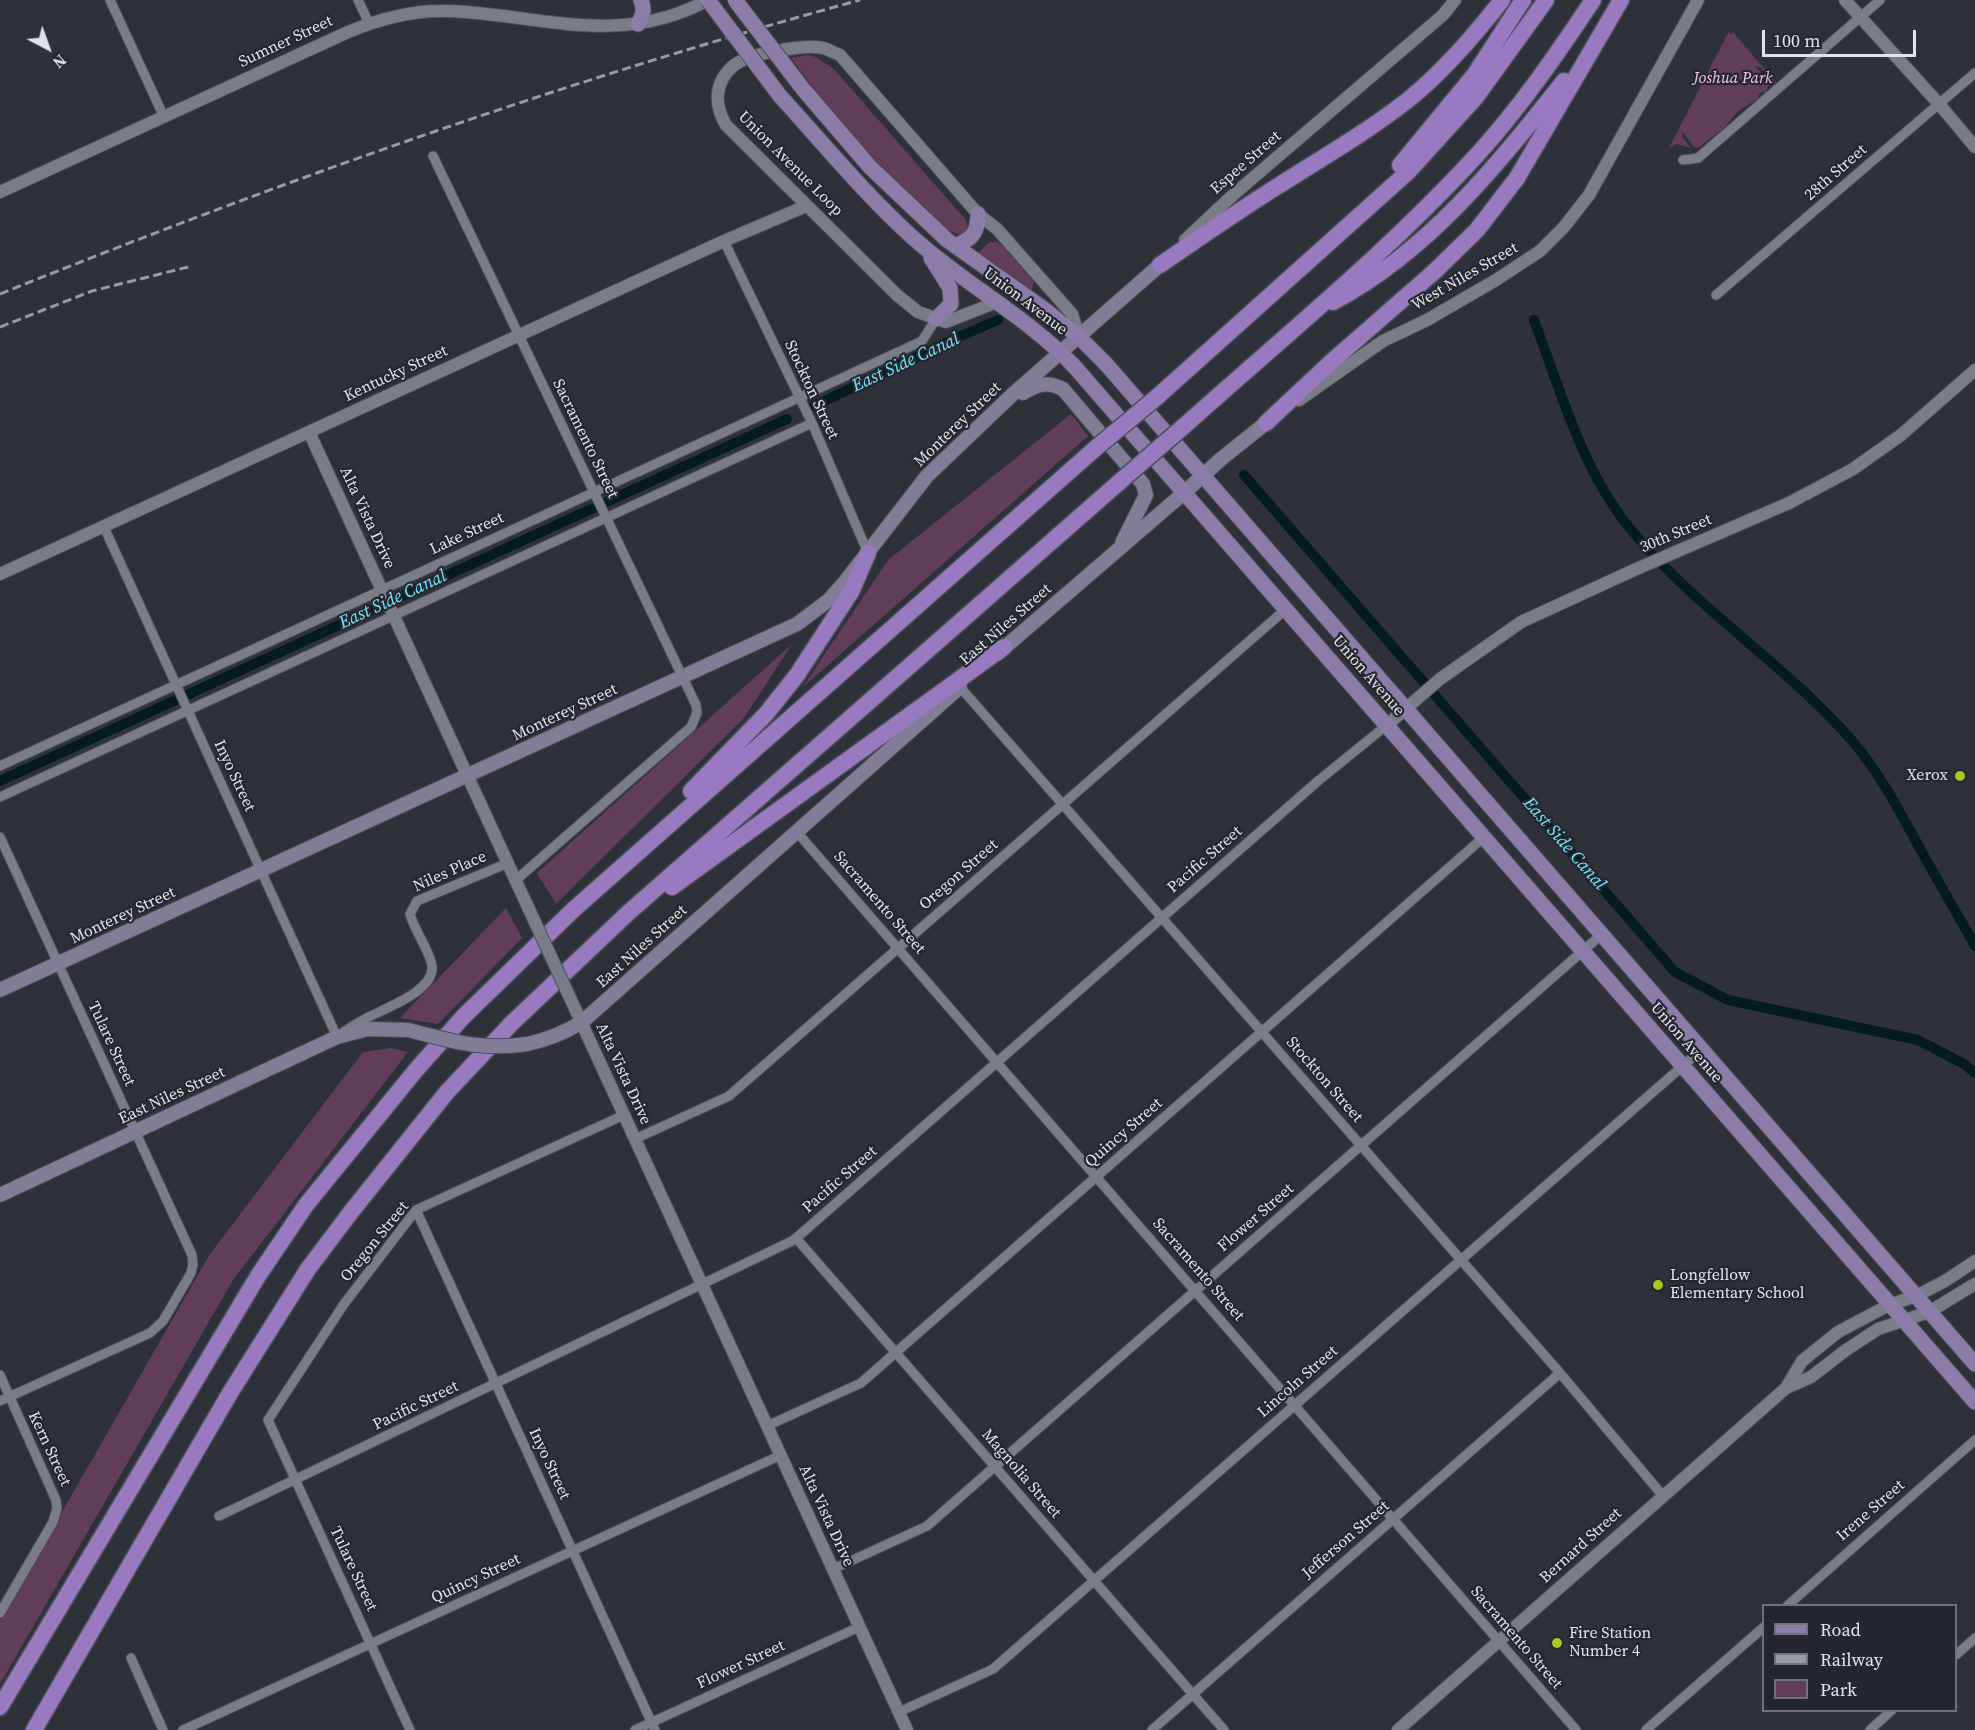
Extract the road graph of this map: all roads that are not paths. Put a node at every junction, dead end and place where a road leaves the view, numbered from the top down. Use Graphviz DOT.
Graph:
graph roads {
  1 [pos="110,0"];
  2 [pos="358,0"];
  3 [pos="641,0"];
  4 [pos="708,0"];
  5 [pos="735,0"];
  6 [pos="1455,0"];
  7 [pos="1502,0"];
  8 [pos="1523,0"];
  9 [pos="1546,0"];
  10 [pos="1593,0"];
  11 [pos="1622,0"];
  12 [pos="1698,0"];
  13 [pos="1845,0"];
  14 [pos="1880,0"];
  15 [pos="1860,17"];
  16 [pos="369,23"];
  17 [pos="638,24"];
  18 [pos="1603,31"];
  19 [pos="1975,73"];
  20 [pos="1940,104"];
  21 [pos="164,117"];
  22 [pos="1975,147"];
  23 [pos="433,156"];
  24 [pos="1683,160"];
  25 [pos="0,192"];
  26 [pos="806,206"];
  27 [pos="978,214"];
  28 [pos="1353,221"];
  29 [pos="724,241"];
  30 [pos="955,246"];
  31 [pos="925,247"];
  32 [pos="1160,265"];
  33 [pos="1716,295"];
  34 [pos="997,302"];
  35 [pos="1309,315"];
  36 [pos="936,319"];
  37 [pos="519,336"];
  38 [pos="1079,337"];
  39 [pos="1061,352"];
  40 [pos="1975,370"];
  41 [pos="799,398"];
  42 [pos="995,411"];
  43 [pos="812,423"];
  44 [pos="1266,423"];
  45 [pos="309,432"];
  46 [pos="1194,484"];
  47 [pos="595,494"];
  48 [pos="606,517"];
  49 [pos="104,526"];
  50 [pos="1120,548"];
  51 [pos="868,553"];
  52 [pos="0,574"];
  53 [pos="382,590"];
  54 [pos="1286,609"];
  55 [pos="394,615"];
  56 [pos="1004,647"];
  57 [pos="683,677"];
  58 [pos="176,685"];
  59 [pos="960,687"];
  60 [pos="188,710"];
  61 [pos="1406,710"];
  62 [pos="1387,725"];
  63 [pos="0,766"];
  64 [pos="468,776"];
  65 [pos="0,797"];
  66 [pos="1062,805"];
  67 [pos="796,831"];
  68 [pos="0,837"];
  69 [pos="1484,837"];
  70 [pos="629,859"];
  71 [pos="508,863"];
  72 [pos="261,871"];
  73 [pos="516,880"];
  74 [pos="628,913"];
  75 [pos="1162,918"];
  76 [pos="1601,935"];
  77 [pos="898,948"];
  78 [pos="1582,951"];
  79 [pos="58,964"];
  80 [pos="0,990"];
  81 [pos="582,1022"];
  82 [pos="1262,1032"];
  83 [pos="337,1037"];
  84 [pos="1701,1050"];
  85 [pos="998,1062"];
  86 [pos="1682,1066"];
  87 [pos="624,1115"];
  88 [pos="136,1132"];
  89 [pos="635,1140"];
  90 [pos="1361,1146"];
  91 [pos="1097,1176"];
  92 [pos="0,1195"];
  93 [pos="416,1210"];
  94 [pos="796,1239"];
  95 [pos="1461,1259"];
  96 [pos="1975,1261"];
  97 [pos="702,1284"];
  98 [pos="1975,1284"];
  99 [pos="1196,1290"];
  100 [pos="1916,1296"];
  101 [pos="1889,1305"];
  102 [pos="1929,1311"];
  103 [pos="1903,1320"];
  104 [pos="896,1353"];
  105 [pos="1975,1364"];
  106 [pos="1560,1373"];
  107 [pos="0,1375"];
  108 [pos="496,1384"];
  109 [pos="1786,1388"];
  110 [pos="5,1399"];
  111 [pos="1975,1402"];
  112 [pos="1295,1404"];
  113 [pos="268,1420"];
  114 [pos="767,1426"];
  115 [pos="1975,1440"];
  116 [pos="781,1455"];
  117 [pos="994,1466"];
  118 [pos="296,1481"];
  119 [pos="1663,1496"];
  120 [pos="219,1516"];
  121 [pos="1394,1518"];
  122 [pos="573,1551"];
  123 [pos="833,1569"];
  124 [pos="1094,1581"];
  125 [pos="1788,1604"];
  126 [pos="0,1613"];
  127 [pos="859,1627"];
  128 [pos="1762,1629"];
  129 [pos="1975,1638"];
  130 [pos="1498,1642"];
  131 [pos="371,1644"];
  132 [pos="1957,1654"];
  133 [pos="131,1658"];
  134 [pos="1193,1695"];
  135 [pos="0,1707"];
  136 [pos="899,1712"];
  137 [pos="1890,1712"];
  138 [pos="653,1726"];
  139 [pos="34,1730"];
  140 [pos="163,1730"];
  141 [pos="183,1730"];
  142 [pos="410,1730"];
  143 [pos="635,1730"];
  144 [pos="907,1730"];
  145 [pos="1152,1730"];
  146 [pos="1224,1730"];
  147 [pos="1398,1730"];
  148 [pos="1576,1730"];
  149 [pos="1646,1730"];
  150 [pos="1870,1730"];
  1 -- 21 [label="street"];
  2 -- 16 [label="street"];
  3 -- 17 [label="main road"];
  4 -- 17 [label="street, Sumner Street"];
  4 -- 31 [label="main road, Union Avenue, bridge"];
  5 -- 30 [label="main road, Union Avenue, bridge"];
  6 -- 32 [label="street, Espee Street"];
  7 -- 32 [label="highway"];
  8 -- 28 [label="highway"];
  9 -- 28 [label="highway"];
  10 -- 35 [label="highway"];
  11 -- 18 [label="highway"];
  12 -- 44 [label="street, West Niles Street"];
  13 -- 15 [label="street"];
  14 -- 15 [label="street"];
  15 -- 20 [label="street"];
  15 -- 24 [label="street"];
  16 -- 17 [label="street, Sumner Street"];
  16 -- 21 [label="street, Sumner Street"];
  18 -- 35 [label="highway"];
  18 -- 44 [label="highway"];
  19 -- 20 [label="street, 28th Street"];
  20 -- 22 [label="street"];
  20 -- 33 [label="street, 28th Street"];
  21 -- 25 [label="street, Sumner Street"];
  23 -- 37 [label="street, Sacramento Street"];
  26 -- 27 [label="street, Union Avenue Loop"];
  26 -- 29 [label="street, Kentucky Street"];
  26 -- 36 [label="street, Union Avenue Loop"];
  27 -- 30 [label="main road"];
  27 -- 38 [label="street, Union Avenue"];
  28 -- 70 [label="highway, bridge"];
  29 -- 37 [label="street, Kentucky Street"];
  29 -- 41 [label="street, Stockton Street"];
  30 -- 38 [label="main road, Union Avenue"];
  31 -- 34 [label="main road, Union Avenue"];
  31 -- 36 [label="main road"];
  32 -- 38 [label="main road, Espee Street"];
  34 -- 36 [label="street"];
  34 -- 39 [label="main road, Union Avenue"];
  35 -- 74 [label="highway, bridge"];
  36 -- 41 [label="street, Lake Street"];
  37 -- 45 [label="street, Kentucky Street"];
  37 -- 47 [label="street, Sacramento Street"];
  38 -- 39 [label="main road, Espee Street"];
  38 -- 46 [label="main road, Union Avenue"];
  39 -- 42 [label="main road, Monterey Street"];
  39 -- 46 [label="main road, Union Avenue"];
  40 -- 61 [label="street, 30th Street"];
  41 -- 43 [label="street, Stockton Street"];
  41 -- 47 [label="street, Lake Street"];
  42 -- 50 [label="main road"];
  42 -- 51 [label="main road, Monterey Street"];
  43 -- 48 [label="street"];
  43 -- 51 [label="street, Stockton Street"];
  44 -- 46 [label="main road, West Niles Street"];
  45 -- 49 [label="street, Kentucky Street"];
  45 -- 53 [label="street, Alta Vista Drive"];
  46 -- 50 [label="main road, East Niles Street"];
  46 -- 54 [label="main road, Union Avenue"];
  46 -- 61 [label="main road, Union Avenue"];
  47 -- 48 [label="street, Sacramento Street"];
  47 -- 53 [label="street, Lake Street"];
  48 -- 55 [label="street"];
  48 -- 57 [label="street, Sacramento Street"];
  49 -- 52 [label="street, Kentucky Street"];
  49 -- 58 [label="street, Inyo Street"];
  50 -- 56 [label="main road, East Niles Street"];
  51 -- 57 [label="main road, Monterey Street"];
  51 -- 70 [label="highway"];
  53 -- 55 [label="street, Alta Vista Drive"];
  53 -- 58 [label="street, Lake Street"];
  54 -- 62 [label="main road, Union Avenue"];
  54 -- 66 [label="street, Oregon Street"];
  55 -- 60 [label="street"];
  55 -- 64 [label="street, Alta Vista Drive"];
  56 -- 59 [label="main road, East Niles Street"];
  56 -- 74 [label="highway"];
  57 -- 64 [label="main road, Monterey Street"];
  57 -- 73 [label="street, Sacramento Street"];
  58 -- 60 [label="street, Inyo Street"];
  58 -- 63 [label="street, Lake Street"];
  59 -- 66 [label="street, Stockton Street"];
  59 -- 67 [label="main road, East Niles Street"];
  60 -- 65 [label="street"];
  60 -- 72 [label="street, Inyo Street"];
  61 -- 62 [label="street, 30th Street"];
  61 -- 76 [label="main road, Union Avenue"];
  62 -- 69 [label="main road, Union Avenue"];
  62 -- 75 [label="street, Pacific Street"];
  64 -- 71 [label="street, Alta Vista Drive"];
  64 -- 72 [label="main road, Monterey Street"];
  66 -- 75 [label="street, Stockton Street"];
  66 -- 77 [label="street, Oregon Street"];
  67 -- 77 [label="street, Sacramento Street"];
  67 -- 81 [label="main road, East Niles Street"];
  68 -- 79 [label="street, Tulare Street"];
  69 -- 78 [label="main road, Union Avenue"];
  69 -- 82 [label="street, Quincy Street"];
  70 -- 135 [label="highway"];
  71 -- 73 [label="street, Alta Vista Drive"];
  71 -- 83 [label="street, Niles Place"];
  72 -- 79 [label="main road, Monterey Street"];
  72 -- 83 [label="street, Inyo Street"];
  73 -- 81 [label="street, Alta Vista Drive, bridge"];
  74 -- 139 [label="highway"];
  75 -- 82 [label="street, Stockton Street"];
  75 -- 85 [label="street, Pacific Street"];
  76 -- 78 [label="street, Flower Street"];
  76 -- 84 [label="main road, Union Avenue"];
  77 -- 85 [label="street, Sacramento Street"];
  77 -- 89 [label="street, Oregon Street"];
  78 -- 86 [label="main road, Union Avenue"];
  78 -- 90 [label="street, Flower Street"];
  79 -- 80 [label="main road, Monterey Street"];
  79 -- 88 [label="street, Tulare Street"];
  81 -- 83 [label="main road, East Niles Street, bridge"];
  81 -- 87 [label="street, Alta Vista Drive"];
  82 -- 90 [label="street, Stockton Street"];
  82 -- 91 [label="street, Quincy Street"];
  83 -- 88 [label="main road, East Niles Street"];
  84 -- 86 [label="street, Lincoln Street"];
  84 -- 100 [label="main road, Union Avenue"];
  85 -- 91 [label="street, Sacramento Street"];
  85 -- 94 [label="street, Pacific Street"];
  86 -- 95 [label="street, Lincoln Street"];
  86 -- 101 [label="main road, Union Avenue"];
  87 -- 89 [label="street, Alta Vista Drive"];
  87 -- 93 [label="street, Oregon Street"];
  88 -- 92 [label="main road, East Niles Street"];
  88 -- 110 [label="street, Tulare Street"];
  89 -- 97 [label="street, Alta Vista Drive"];
  90 -- 95 [label="street, Stockton Street"];
  90 -- 99 [label="street, Flower Street"];
  91 -- 99 [label="street, Sacramento Street"];
  91 -- 104 [label="street, Quincy Street"];
  93 -- 108 [label="street, Inyo Street"];
  93 -- 113 [label="street, Oregon Street"];
  94 -- 97 [label="street, Pacific Street"];
  94 -- 104 [label="street, Magnolia Street"];
  95 -- 106 [label="street, Stockton Street"];
  95 -- 112 [label="street, Lincoln Street"];
  96 -- 100 [label="street, Bernard Street"];
  97 -- 108 [label="street, Pacific Street"];
  97 -- 114 [label="street, Alta Vista Drive"];
  98 -- 102 [label="street, Bernard Street"];
  99 -- 112 [label="street, Sacramento Street"];
  99 -- 117 [label="street, Flower Street"];
  100 -- 101 [label="street, Bernard Street"];
  100 -- 102 [label="main road, Union Avenue"];
  101 -- 103 [label="main road, Union Avenue"];
  101 -- 109 [label="street, Bernard Street"];
  102 -- 103 [label="street, Bernard Street"];
  102 -- 105 [label="main road, Union Avenue"];
  103 -- 109 [label="street, Bernard Street"];
  103 -- 111 [label="main road, Union Avenue"];
  104 -- 114 [label="street, Quincy Street"];
  104 -- 117 [label="street, Magnolia Street"];
  106 -- 119 [label="street, Stockton Street"];
  106 -- 121 [label="street, Jefferson Street"];
  107 -- 110 [label="street, Kern Street"];
  108 -- 118 [label="street, Pacific Street"];
  108 -- 122 [label="street, Inyo Street"];
  109 -- 119 [label="street, Bernard Street"];
  110 -- 126 [label="street, Kern Street"];
  112 -- 121 [label="street, Sacramento Street"];
  112 -- 124 [label="street, Lincoln Street"];
  113 -- 118 [label="street, Tulare Street"];
  114 -- 116 [label="street, Alta Vista Drive"];
  115 -- 125 [label="street, Irene Street"];
  116 -- 122 [label="street, Quincy Street"];
  116 -- 123 [label="street, Alta Vista Drive"];
  117 -- 123 [label="street, Flower Street"];
  117 -- 124 [label="street, Magnolia Street"];
  118 -- 120 [label="street, Pacific Street"];
  118 -- 131 [label="street, Tulare Street"];
  119 -- 130 [label="street, Bernard Street"];
  121 -- 130 [label="street, Sacramento Street"];
  121 -- 134 [label="street, Jefferson Street"];
  122 -- 131 [label="street, Quincy Street"];
  122 -- 138 [label="street, Inyo Street"];
  123 -- 127 [label="street, Alta Vista Drive"];
  124 -- 134 [label="street, Magnolia Street"];
  124 -- 136 [label="street, Lincoln Street"];
  127 -- 136 [label="street, Alta Vista Drive"];
  127 -- 138 [label="street, Flower Street"];
  128 -- 149 [label="street"];
  129 -- 132 [label="street"];
  130 -- 147 [label="street, Bernard Street"];
  130 -- 148 [label="street, Sacramento Street"];
  131 -- 141 [label="street, Quincy Street"];
  131 -- 142 [label="street, Tulare Street"];
  133 -- 140 [label="street"];
  134 -- 145 [label="street, Jefferson Street"];
  134 -- 146 [label="street, Magnolia Street"];
  136 -- 144 [label="street, Alta Vista Drive"];
  137 -- 150 [label="street"];
  138 -- 143 [label="street, Flower Street"];
}
